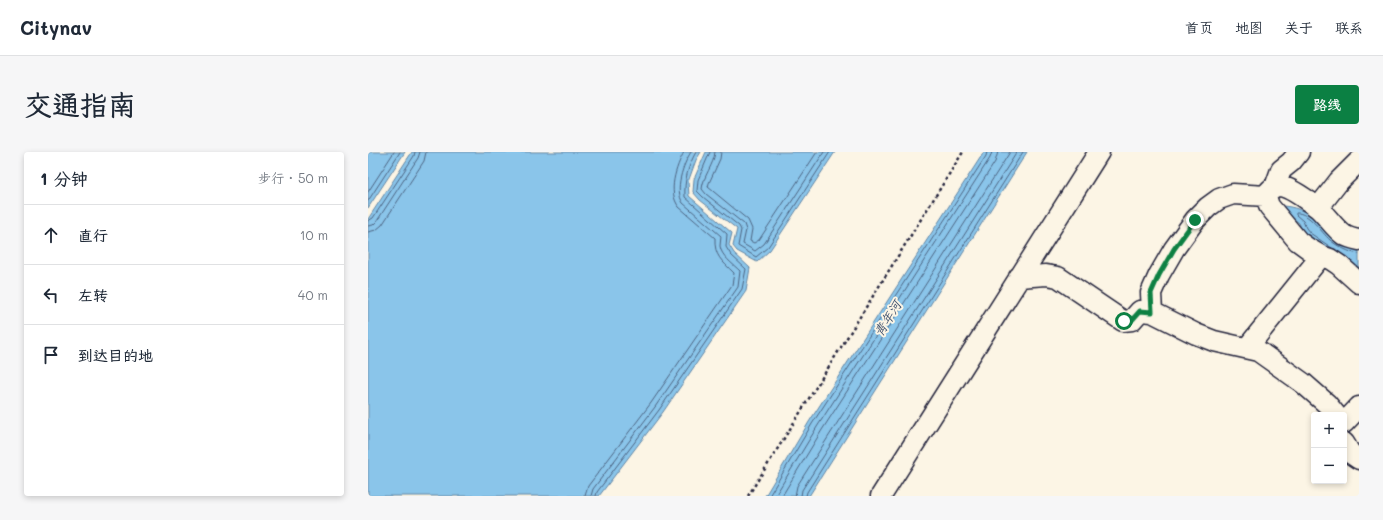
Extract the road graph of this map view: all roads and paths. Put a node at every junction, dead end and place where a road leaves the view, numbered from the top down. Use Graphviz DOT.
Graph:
graph roads {
  1 [pos="963,152"];
  2 [pos="1099,152"];
  3 [pos="1299,152"];
  4 [pos="1359,161"];
  5 [pos="1271,192"];
  6 [pos="1318,208"];
  7 [pos="1359,240"];
  8 [pos="1321,256"];
  9 [pos="1019,277"];
  10 [pos="1359,284"];
  11 [pos="1152,312"];
  12 [pos="1247,348"];
  13 [pos="1359,407"];
  14 [pos="1334,412"];
  15 [pos="1347,420"];
  16 [pos="1347,448"];
  17 [pos="1359,459"];
  18 [pos="748,496"];
  19 [pos="880,496"];
  1 -- 18 [label="path"];
  2 -- 9 [label="street"];
  3 -- 5 [label="street"];
  4 -- 6 [label="street"];
  5 -- 6 [label="street"];
  5 -- 8 [label="street"];
  5 -- 11 [label="street"];
  6 -- 7 [label="street"];
  8 -- 10 [label="street"];
  8 -- 12 [label="street"];
  9 -- 11 [label="street"];
  9 -- 19 [label="street"];
  11 -- 12 [label="street"];
  12 -- 14 [label="street"];
  13 -- 15 [label="street"];
  16 -- 17 [label="street"];
}
